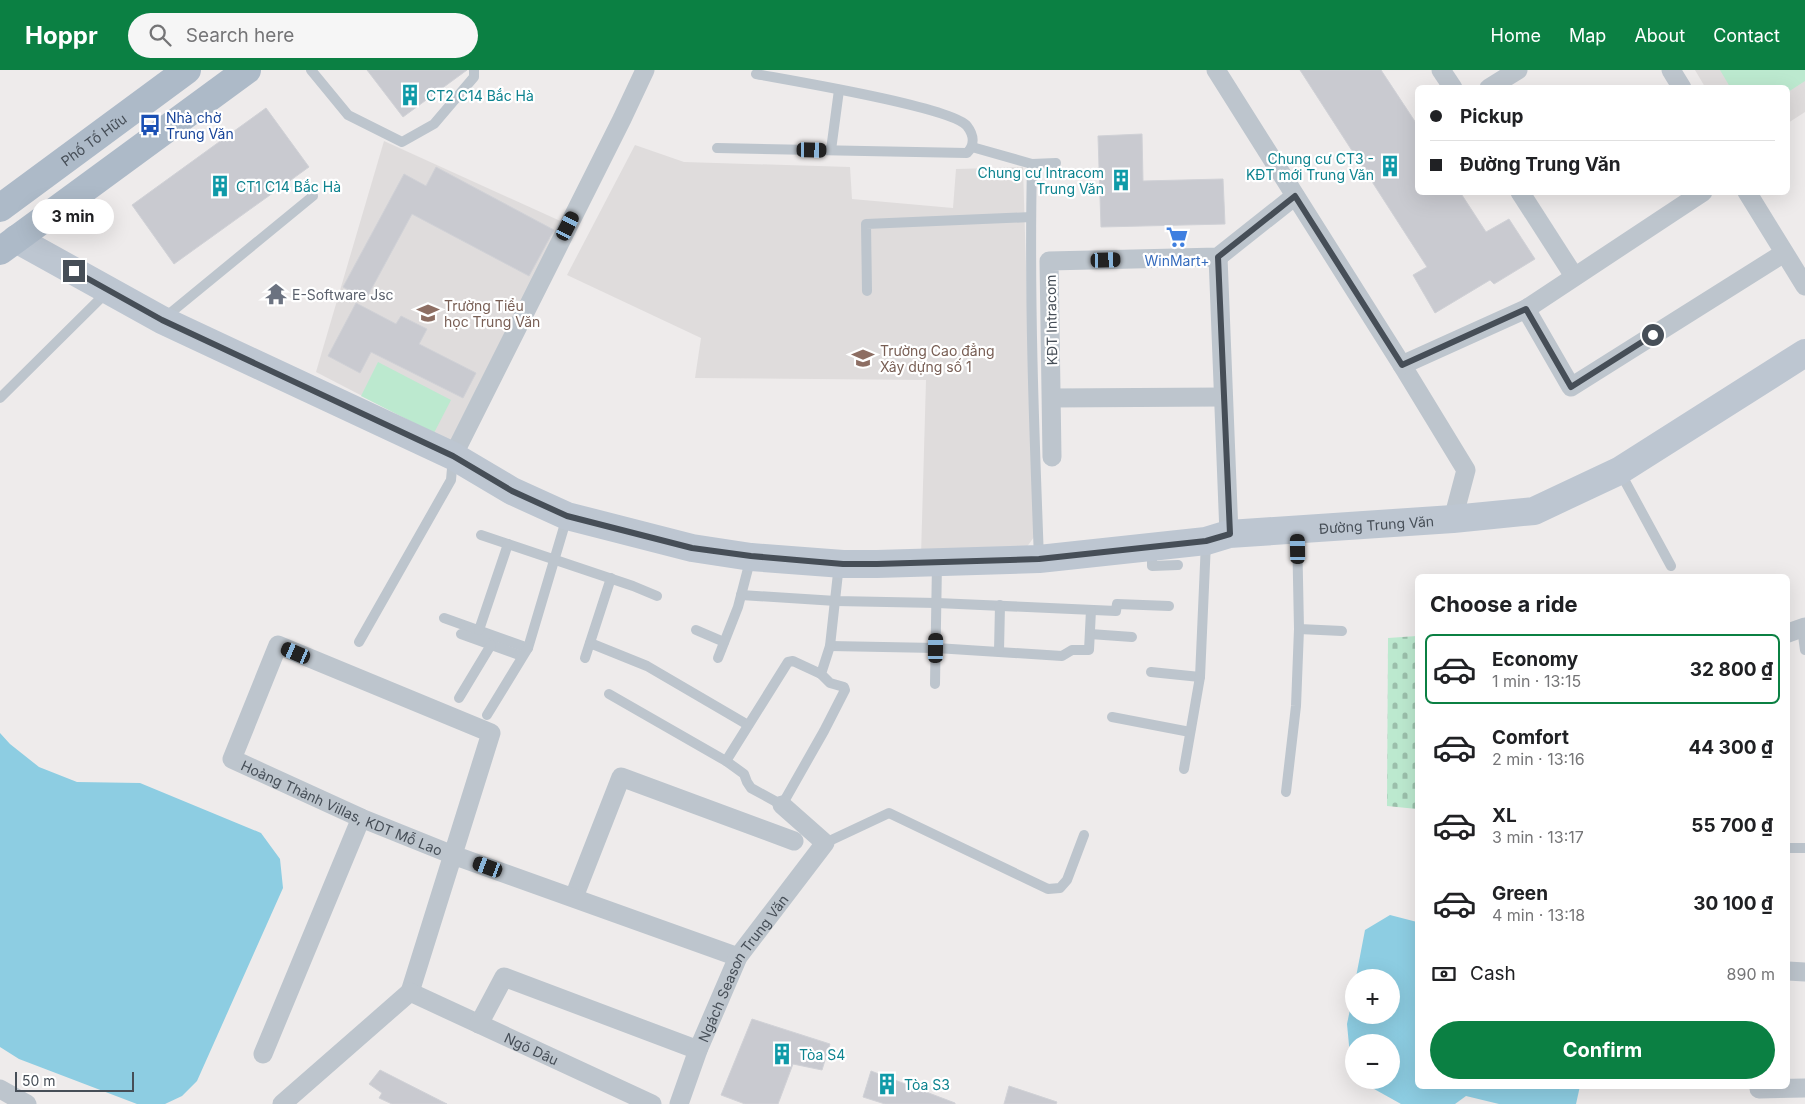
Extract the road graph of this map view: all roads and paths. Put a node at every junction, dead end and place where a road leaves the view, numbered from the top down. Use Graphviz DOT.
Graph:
graph roads {
  1 [pos="187,70"];
  2 [pos="247,70"];
  3 [pos="311,70"];
  4 [pos="474,70"];
  5 [pos="645,70"];
  6 [pos="1216,70"];
  7 [pos="1441,70"];
  8 [pos="1518,70"];
  9 [pos="756,74"];
  10 [pos="1451,85"];
  11 [pos="1495,85"];
  12 [pos="839,90"];
  13 [pos="972,147"];
  14 [pos="716,148"];
  15 [pos="831,150"];
  16 [pos="1056,163"];
  17 [pos="1032,164"];
  18 [pos="1522,195"];
  19 [pos="1698,195"];
  20 [pos="1749,195"];
  21 [pos="313,196"];
  22 [pos="1295,196"];
  23 [pos="0,208"];
  24 [pos="1031,217"];
  25 [pos="5,238"];
  26 [pos="1784,253"];
  27 [pos="1218,257"];
  28 [pos="1574,276"];
  29 [pos="1805,286"];
  30 [pos="108,291"];
  31 [pos="867,292"];
  32 [pos="1526,309"];
  33 [pos="162,320"];
  34 [pos="1805,353"];
  35 [pos="1402,365"];
  36 [pos="1223,397"];
  37 [pos="0,398"];
  38 [pos="1052,398"];
  39 [pos="453,456"];
  40 [pos="1052,457"];
  41 [pos="1619,470"];
  42 [pos="567,516"];
  43 [pos="1454,519"];
  44 [pos="1297,529"];
  45 [pos="482,536"];
  46 [pos="1218,538"];
  47 [pos="508,544"];
  48 [pos="1152,548"];
  49 [pos="751,556"];
  50 [pos="1039,559"];
  51 [pos="554,560"];
  52 [pos="937,562"];
  53 [pos="839,563"];
  54 [pos="1178,565"];
  55 [pos="1671,566"];
  56 [pos="611,578"];
  57 [pos="741,595"];
  58 [pos="657,596"];
  59 [pos="836,601"];
  60 [pos="937,602"];
  61 [pos="1000,605"];
  62 [pos="1169,606"];
  63 [pos="1091,610"];
  64 [pos="444,618"];
  65 [pos="1299,629"];
  66 [pos="479,630"];
  67 [pos="696,630"];
  68 [pos="1798,630"];
  69 [pos="1342,632"];
  70 [pos="461,634"];
  71 [pos="1090,634"];
  72 [pos="1132,637"];
  73 [pos="360,642"];
  74 [pos="724,642"];
  75 [pos="590,643"];
  76 [pos="491,645"];
  77 [pos="830,646"];
  78 [pos="936,648"];
  79 [pos="1805,650"];
  80 [pos="525,652"];
  81 [pos="999,652"];
  82 [pos="585,658"];
  83 [pos="718,658"];
  84 [pos="1151,672"];
  85 [pos="821,674"];
  86 [pos="1200,677"];
  87 [pos="935,684"];
  88 [pos="609,694"];
  89 [pos="459,698"];
  90 [pos="487,715"];
  91 [pos="1112,717"];
  92 [pos="748,725"];
  93 [pos="1190,732"];
  94 [pos="726,761"];
  95 [pos="1184,769"];
  96 [pos="1286,792"];
  97 [pos="782,805"];
  98 [pos="361,818"];
  99 [pos="1084,835"];
  100 [pos="794,840"];
  101 [pos="825,843"];
  102 [pos="1790,848"];
  103 [pos="1805,848"];
  104 [pos="453,855"];
  105 [pos="574,897"];
  106 [pos="738,957"];
  107 [pos="1790,972"];
  108 [pos="1805,972"];
  109 [pos="410,992"];
  110 [pos="479,1024"];
  111 [pos="698,1050"];
  112 [pos="263,1054"];
  113 [pos="1790,1088"];
  114 [pos="1805,1088"];
  115 [pos="0,1089"];
  116 [pos="27,1104"];
  117 [pos="282,1104"];
  118 [pos="652,1104"];
  119 [pos="679,1104"];
  1 -- 23 [label="main road, Phố Tố Hữu"];
  2 -- 25 [label="main road"];
  3 -- 4 [label="lane"];
  5 -- 39 [label="street"];
  6 -- 22 [label="street"];
  7 -- 10 [label="street"];
  8 -- 11 [label="street"];
  9 -- 12 [label="lane"];
  12 -- 13 [label="lane"];
  12 -- 15 [label="lane"];
  13 -- 15 [label="lane"];
  13 -- 17 [label="lane"];
  14 -- 15 [label="lane"];
  16 -- 17 [label="lane"];
  17 -- 24 [label="lane"];
  18 -- 28 [label="street"];
  19 -- 28 [label="street"];
  20 -- 26 [label="street"];
  21 -- 33 [label="lane"];
  22 -- 27 [label="street"];
  22 -- 35 [label="street"];
  24 -- 31 [label="lane"];
  24 -- 50 [label="lane"];
  25 -- 30 [label="street, Đường Trung Văn"];
  26 -- 29 [label="street"];
  26 -- 32 [label="street"];
  27 -- 36 [label="street"];
  27 -- 38 [label="street, KĐT Intracom"];
  28 -- 32 [label="street"];
  30 -- 33 [label="street, Đường Trung Văn"];
  30 -- 37 [label="lane"];
  32 -- 35 [label="street"];
  33 -- 39 [label="street, Đường Trung Văn"];
  34 -- 41 [label="street, Đường Trung Văn"];
  35 -- 43 [label="street"];
  36 -- 38 [label="street"];
  36 -- 46 [label="street"];
  38 -- 40 [label="street, KĐT Intracom"];
  39 -- 42 [label="street, Đường Trung Văn"];
  39 -- 73 [label="lane"];
  41 -- 43 [label="street, Đường Trung Văn"];
  41 -- 55 [label="lane"];
  42 -- 49 [label="street, Đường Trung Văn"];
  42 -- 51 [label="lane"];
  43 -- 44 [label="street, Đường Trung Văn"];
  44 -- 46 [label="street, Đường Trung Văn"];
  44 -- 65 [label="lane"];
  45 -- 47 [label="lane"];
  46 -- 48 [label="street, Đường Trung Văn"];
  46 -- 86 [label="lane"];
  47 -- 51 [label="lane"];
  47 -- 66 [label="lane"];
  48 -- 50 [label="street, Đường Trung Văn"];
  48 -- 54 [label="lane"];
  49 -- 53 [label="street, Đường Trung Văn"];
  49 -- 57 [label="lane"];
  50 -- 52 [label="street, Đường Trung Văn"];
  51 -- 56 [label="lane"];
  51 -- 80 [label="lane"];
  52 -- 53 [label="street, Đường Trung Văn"];
  52 -- 60 [label="lane"];
  53 -- 59 [label="lane"];
  56 -- 58 [label="lane"];
  56 -- 75 [label="lane"];
  57 -- 59 [label="lane"];
  57 -- 74 [label="lane"];
  59 -- 60 [label="lane"];
  59 -- 77 [label="lane"];
  60 -- 61 [label="lane"];
  60 -- 78 [label="lane"];
  61 -- 63 [label="lane"];
  61 -- 81 [label="lane"];
  62 -- 63 [label="lane"];
  63 -- 71 [label="lane"];
  64 -- 66 [label="lane"];
  65 -- 69 [label="lane"];
  65 -- 96 [label="lane"];
  66 -- 80 [label="lane"];
  67 -- 74 [label="lane"];
  68 -- 79 [label="lane"];
  70 -- 76 [label="lane"];
  71 -- 72 [label="lane"];
  71 -- 81 [label="lane"];
  74 -- 83 [label="lane"];
  75 -- 82 [label="lane"];
  75 -- 92 [label="lane"];
  76 -- 80 [label="lane"];
  76 -- 89 [label="lane"];
  77 -- 78 [label="lane"];
  77 -- 85 [label="lane"];
  78 -- 81 [label="lane"];
  78 -- 87 [label="lane"];
  80 -- 90 [label="lane"];
  84 -- 86 [label="lane"];
  85 -- 92 [label="lane"];
  85 -- 97 [label="lane"];
  86 -- 93 [label="lane"];
  88 -- 94 [label="lane"];
  91 -- 93 [label="lane"];
  92 -- 94 [label="lane"];
  93 -- 95 [label="lane"];
  94 -- 97 [label="lane"];
  97 -- 101 [label="street"];
  98 -- 104 [label="street, Hoàng Thành Villas, KDT Mỗ Lao"];
  98 -- 104 [label="street, Hoàng Thành Villas, KDT Mỗ Lao"];
  98 -- 112 [label="street"];
  99 -- 101 [label="lane"];
  100 -- 105 [label="street"];
  101 -- 106 [label="street, Ngách Season Trung Văn"];
  102 -- 103 [label="lane"];
  104 -- 105 [label="street, Hoàng Thành Villas, KDT Mỗ Lao"];
  104 -- 109 [label="street"];
  105 -- 106 [label="street, Hoàng Thành Villas, KDT Mỗ Lao"];
  106 -- 111 [label="street, Ngách Season Trung Văn"];
  107 -- 108 [label="street"];
  109 -- 110 [label="street, Ngõ Dâu"];
  109 -- 117 [label="street"];
  110 -- 111 [label="street"];
  110 -- 118 [label="street, Ngõ Dâu"];
  111 -- 119 [label="street, Ngách Season Trung Văn"];
  113 -- 114 [label="street"];
  115 -- 116 [label="street"];
}
